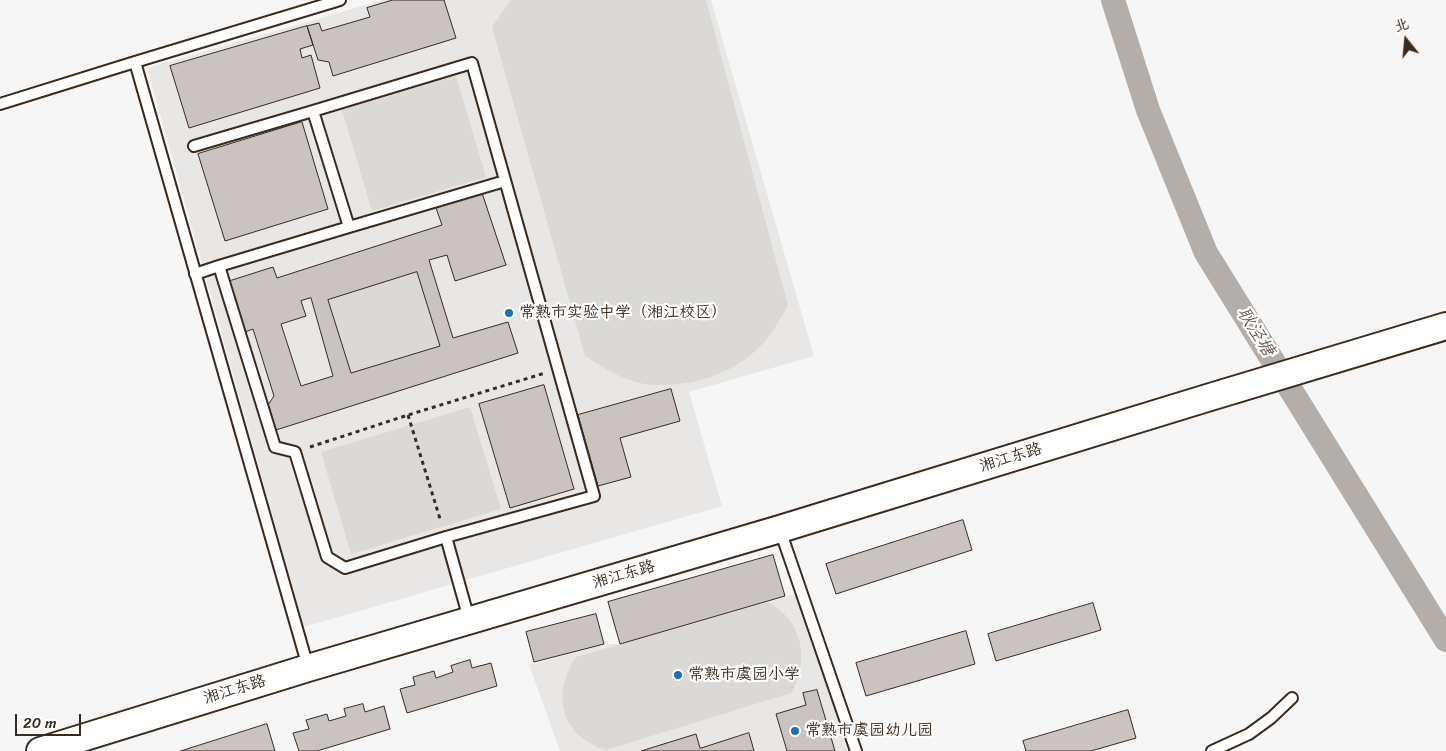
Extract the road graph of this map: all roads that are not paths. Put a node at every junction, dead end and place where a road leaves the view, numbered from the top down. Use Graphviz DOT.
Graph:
graph roads {
  1 [pos="340,0"];
  2 [pos="135,62"];
  3 [pos="0,104"];
  4 [pos="313,111"];
  5 [pos="194,146"];
  6 [pos="506,181"];
  7 [pos="349,227"];
  8 [pos="219,266"];
  9 [pos="195,274"];
  10 [pos="1446,326"];
  11 [pos="780,529"];
  12 [pos="446,537"];
  13 [pos="469,620"];
  14 [pos="308,668"];
  15 [pos="1292,698"];
  16 [pos="40,751"];
  17 [pos="856,751"];
  18 [pos="1212,751"];
  1 -- 2 [label="lane"];
  2 -- 3 [label="lane"];
  2 -- 9 [label="lane"];
  4 -- 5 [label="lane"];
  4 -- 6 [label="lane"];
  4 -- 7 [label="lane"];
  6 -- 7 [label="lane"];
  6 -- 12 [label="lane"];
  7 -- 8 [label="lane"];
  8 -- 9 [label="lane"];
  8 -- 12 [label="lane"];
  9 -- 14 [label="lane"];
  10 -- 11 [label="street, 湘江东路"];
  11 -- 13 [label="street, 湘江东路"];
  11 -- 17 [label="lane"];
  12 -- 13 [label="lane"];
  13 -- 14 [label="street, 湘江东路"];
  14 -- 16 [label="street, 湘江东路"];
  15 -- 18 [label="lane"];
}
